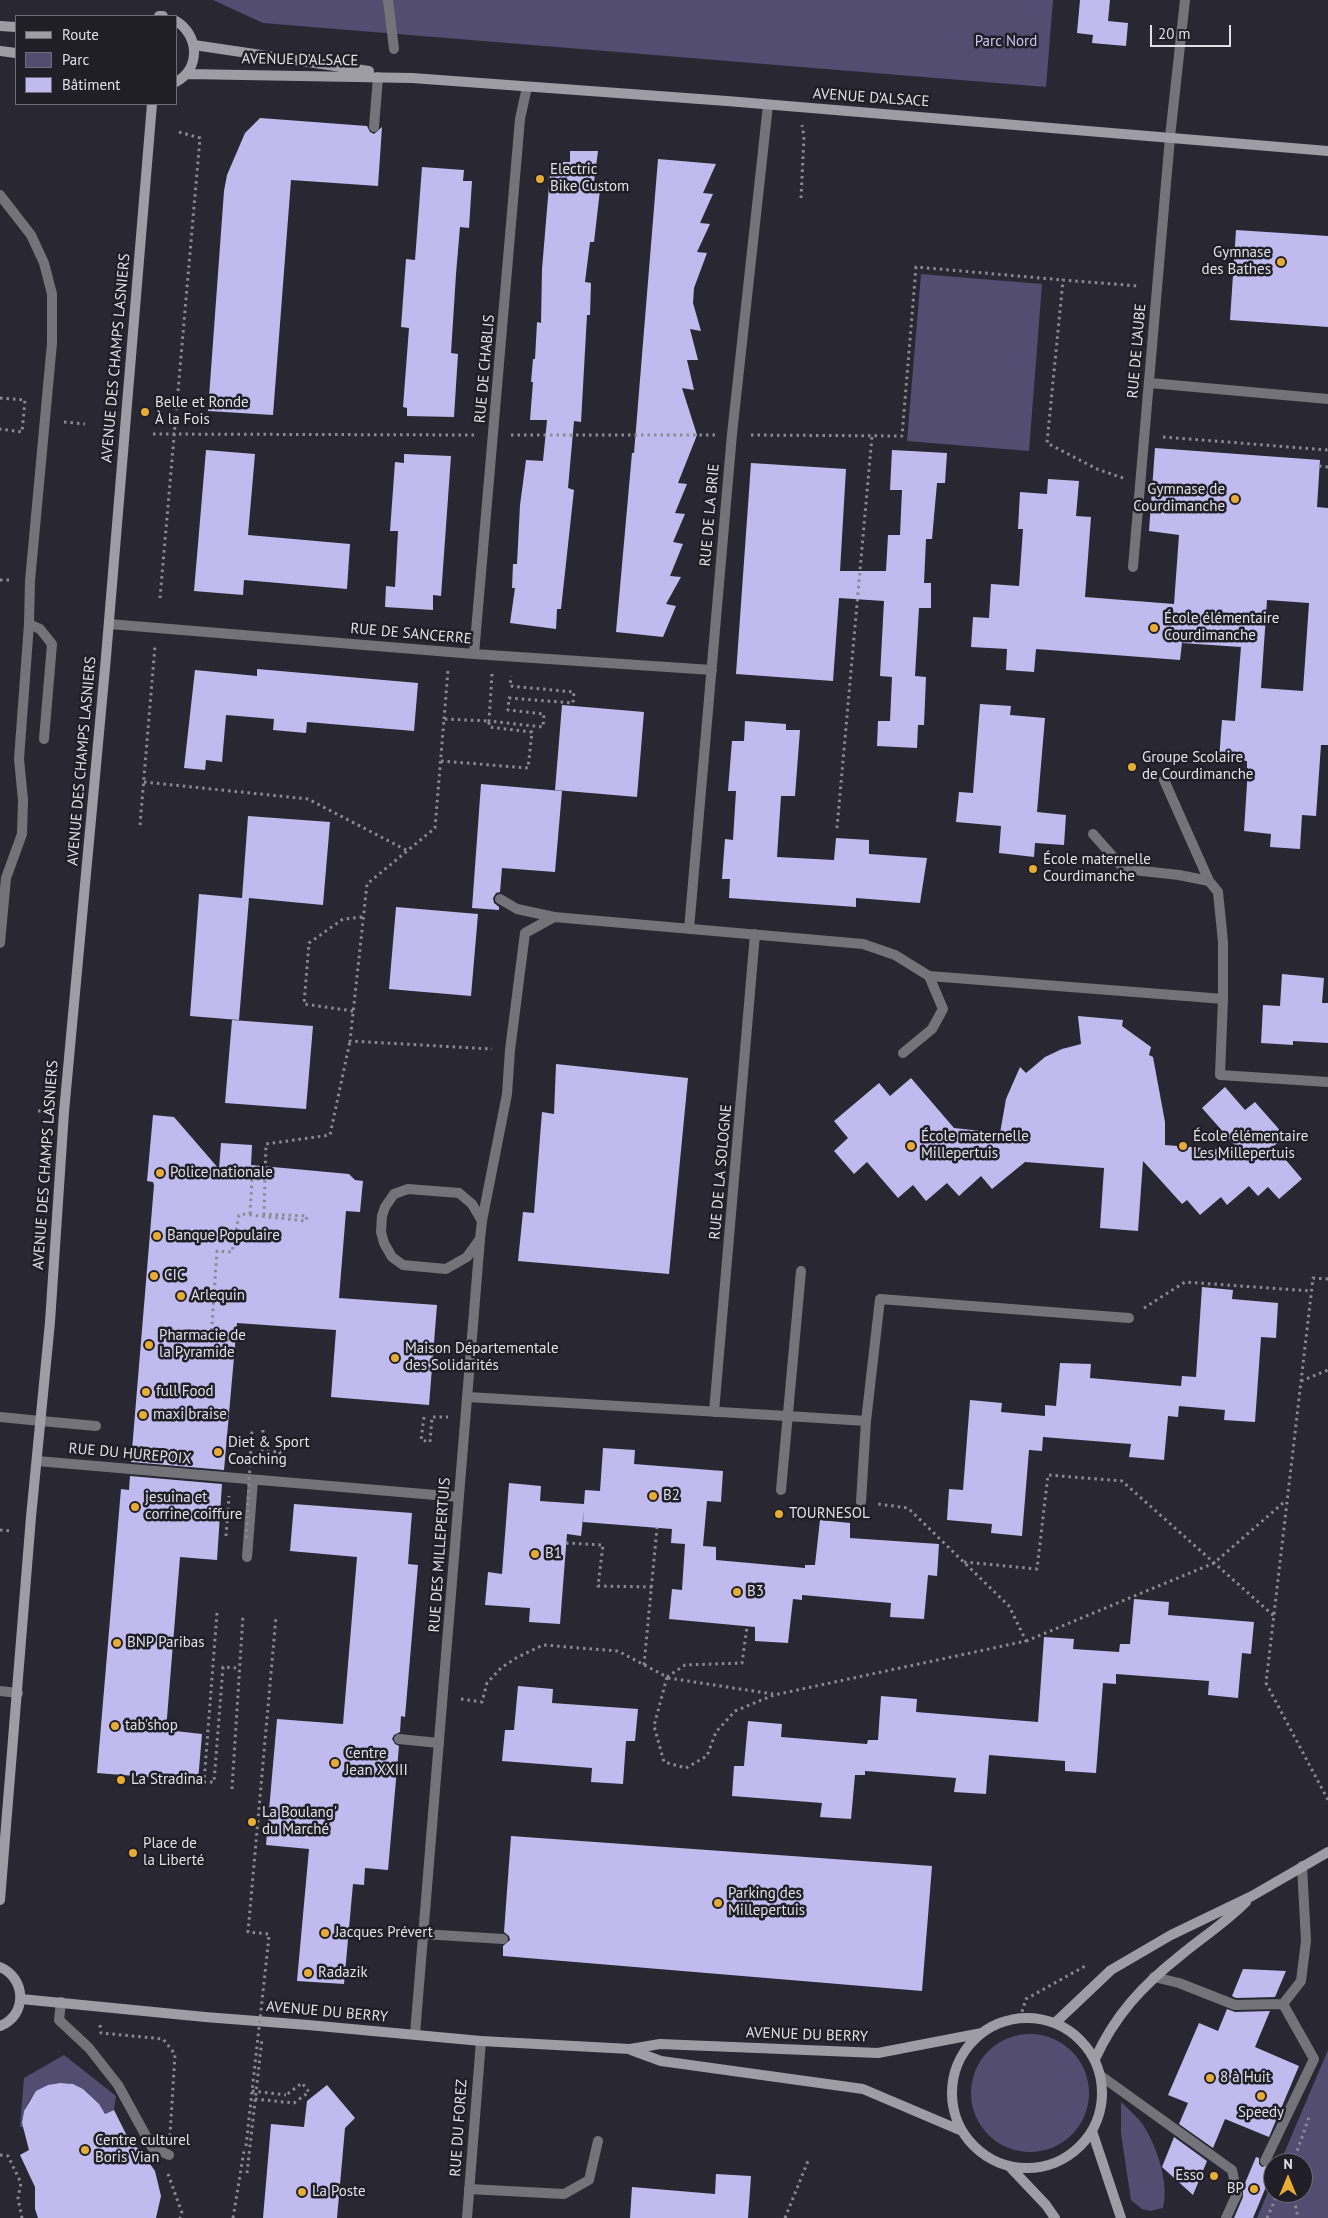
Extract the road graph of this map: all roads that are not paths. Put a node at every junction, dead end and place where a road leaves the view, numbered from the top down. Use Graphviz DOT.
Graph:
graph roads {
  1 [pos="388,0"];
  2 [pos="1185,0"];
  3 [pos="178,22"];
  4 [pos="0,26"];
  5 [pos="15,27"];
  6 [pos="194,45"];
  7 [pos="394,49"];
  8 [pos="0,52"];
  9 [pos="15,53"];
  10 [pos="187,74"];
  11 [pos="378,77"];
  12 [pos="412,78"];
  13 [pos="178,81"];
  14 [pos="527,87"];
  15 [pos="152,105"];
  16 [pos="768,106"];
  17 [pos="374,127"];
  18 [pos="1170,137"];
  19 [pos="1328,151"];
  20 [pos="1,197"];
  21 [pos="1150,383"];
  22 [pos="1328,399"];
  23 [pos="1133,567"];
  24 [pos="29,624"];
  25 [pos="109,624"];
  26 [pos="474,654"];
  27 [pos="712,670"];
  28 [pos="44,739"];
  29 [pos="1164,780"];
  30 [pos="1093,834"];
  31 [pos="1209,881"];
  32 [pos="500,899"];
  33 [pos="554,917"];
  34 [pos="689,928"];
  35 [pos="755,934"];
  36 [pos="0,943"];
  37 [pos="929,976"];
  38 [pos="1223,999"];
  39 [pos="902,1053"];
  40 [pos="1328,1082"];
  41 [pos="482,1221"];
  42 [pos="480,1239"];
  43 [pos="801,1271"];
  44 [pos="1129,1318"];
  45 [pos="468,1397"];
  46 [pos="714,1412"];
  47 [pos="787,1416"];
  48 [pos="0,1417"];
  49 [pos="41,1421"];
  50 [pos="866,1421"];
  51 [pos="96,1426"];
  52 [pos="37,1461"];
  53 [pos="253,1480"];
  54 [pos="781,1490"];
  55 [pos="459,1497"];
  56 [pos="861,1502"];
  57 [pos="247,1557"];
  58 [pos="0,1691"];
  59 [pos="18,1693"];
  60 [pos="399,1740"];
  61 [pos="439,1743"];
  62 [pos="1328,1852"];
  63 [pos="1302,1866"];
  64 [pos="1252,1896"];
  65 [pos="0,1900"];
  66 [pos="423,1934"];
  67 [pos="504,1939"];
  68 [pos="0,1966"];
  69 [pos="1154,1976"];
  70 [pos="21,1999"];
  71 [pos="61,2002"];
  72 [pos="1283,2004"];
  73 [pos="1055,2023"];
  74 [pos="0,2026"];
  75 [pos="982,2033"];
  76 [pos="415,2034"];
  77 [pos="480,2041"];
  78 [pos="630,2049"];
  79 [pos="1095,2059"];
  80 [pos="1101,2076"];
  81 [pos="962,2131"];
  82 [pos="1092,2131"];
  83 [pos="598,2141"];
  84 [pos="1269,2153"];
  85 [pos="169,2155"];
  86 [pos="1010,2167"];
  87 [pos="469,2189"];
  88 [pos="467,2218"];
  89 [pos="1055,2218"];
  90 [pos="1121,2218"];
  91 [pos="1226,2218"];
  1 -- 7 [label="street"];
  2 -- 18 [label="street, RUE DE L'AUBE"];
  3 -- 6 [label="street"];
  4 -- 5 [label="street"];
  6 -- 10 [label="street"];
  6 -- 12 [label="street, AVENUE D'ALSACE"];
  8 -- 9 [label="street"];
  10 -- 11 [label="street, AVENUE D'ALSACE"];
  10 -- 13 [label="street"];
  11 -- 12 [label="street, AVENUE D'ALSACE"];
  11 -- 17 [label="street"];
  12 -- 14 [label="street, AVENUE D'ALSACE"];
  14 -- 16 [label="street, AVENUE D'ALSACE"];
  14 -- 26 [label="street, RUE DE CHABLIS"];
  15 -- 25 [label="street, AVENUE DES CHAMPS LASNIERS"];
  16 -- 18 [label="street, AVENUE D'ALSACE"];
  16 -- 27 [label="street, RUE DE LA BRIE"];
  18 -- 19 [label="street, AVENUE D'ALSACE"];
  18 -- 21 [label="street, RUE DE L'AUBE"];
  20 -- 24 [label="street"];
  21 -- 22 [label="street"];
  21 -- 23 [label="street, RUE DE L'AUBE"];
  24 -- 28 [label="street"];
  24 -- 36 [label="street"];
  25 -- 26 [label="street, RUE DE SANCERRE"];
  25 -- 49 [label="street, AVENUE DES CHAMPS LASNIERS"];
  26 -- 27 [label="street, RUE DE SANCERRE"];
  27 -- 34 [label="street, RUE DE LA BRIE"];
  29 -- 31 [label="street"];
  30 -- 31 [label="street"];
  31 -- 38 [label="street"];
  32 -- 33 [label="street"];
  33 -- 34 [label="street"];
  33 -- 41 [label="street"];
  34 -- 35 [label="street"];
  35 -- 37 [label="street"];
  35 -- 46 [label="street, RUE DE LA SOLOGNE"];
  37 -- 38 [label="street"];
  37 -- 39 [label="street"];
  38 -- 40 [label="street"];
  41 -- 42 [label="street"];
  41 -- 42 [label="street"];
  42 -- 45 [label="street, RUE DES MILLEPERTUIS"];
  43 -- 47 [label="street"];
  44 -- 50 [label="street"];
  45 -- 46 [label="street"];
  45 -- 55 [label="street, RUE DES MILLEPERTUIS"];
  46 -- 47 [label="street"];
  47 -- 50 [label="street"];
  47 -- 54 [label="street"];
  48 -- 49 [label="street"];
  49 -- 51 [label="street"];
  49 -- 52 [label="street, AVENUE DES CHAMPS LASNIERS"];
  50 -- 56 [label="street"];
  52 -- 53 [label="street, RUE DU HUREPOIX"];
  52 -- 59 [label="street, AVENUE DES CHAMPS LASNIERS"];
  53 -- 55 [label="street, RUE DU HUREPOIX"];
  53 -- 57 [label="street"];
  55 -- 61 [label="street, RUE DES MILLEPERTUIS"];
  58 -- 59 [label="street"];
  59 -- 65 [label="street, AVENUE DES CHAMPS LASNIERS"];
  60 -- 61 [label="street"];
  61 -- 66 [label="street, RUE DES MILLEPERTUIS"];
  62 -- 63 [label="street"];
  63 -- 64 [label="street"];
  63 -- 72 [label="street"];
  64 -- 69 [label="street"];
  64 -- 73 [label="street"];
  66 -- 67 [label="street"];
  66 -- 76 [label="street, RUE DES MILLEPERTUIS"];
  68 -- 70 [label="street"];
  69 -- 72 [label="street"];
  69 -- 79 [label="street"];
  70 -- 71 [label="street, AVENUE DU BERRY"];
  70 -- 74 [label="street"];
  71 -- 76 [label="street, AVENUE DU BERRY"];
  71 -- 85 [label="street"];
  72 -- 84 [label="street"];
  73 -- 75 [label="street"];
  73 -- 79 [label="street"];
  75 -- 78 [label="street, AVENUE DU BERRY"];
  75 -- 81 [label="street"];
  76 -- 77 [label="street, AVENUE DU BERRY"];
  77 -- 78 [label="street, AVENUE DU BERRY"];
  77 -- 87 [label="street, RUE DU FOREZ"];
  78 -- 81 [label="street, AVENUE DU BERRY"];
  79 -- 80 [label="street"];
  80 -- 82 [label="street"];
  80 -- 91 [label="street"];
  81 -- 86 [label="street"];
  82 -- 86 [label="street"];
  82 -- 90 [label="street"];
  83 -- 87 [label="street"];
  86 -- 89 [label="street"];
  87 -- 88 [label="street, RUE DU FOREZ"];
}
